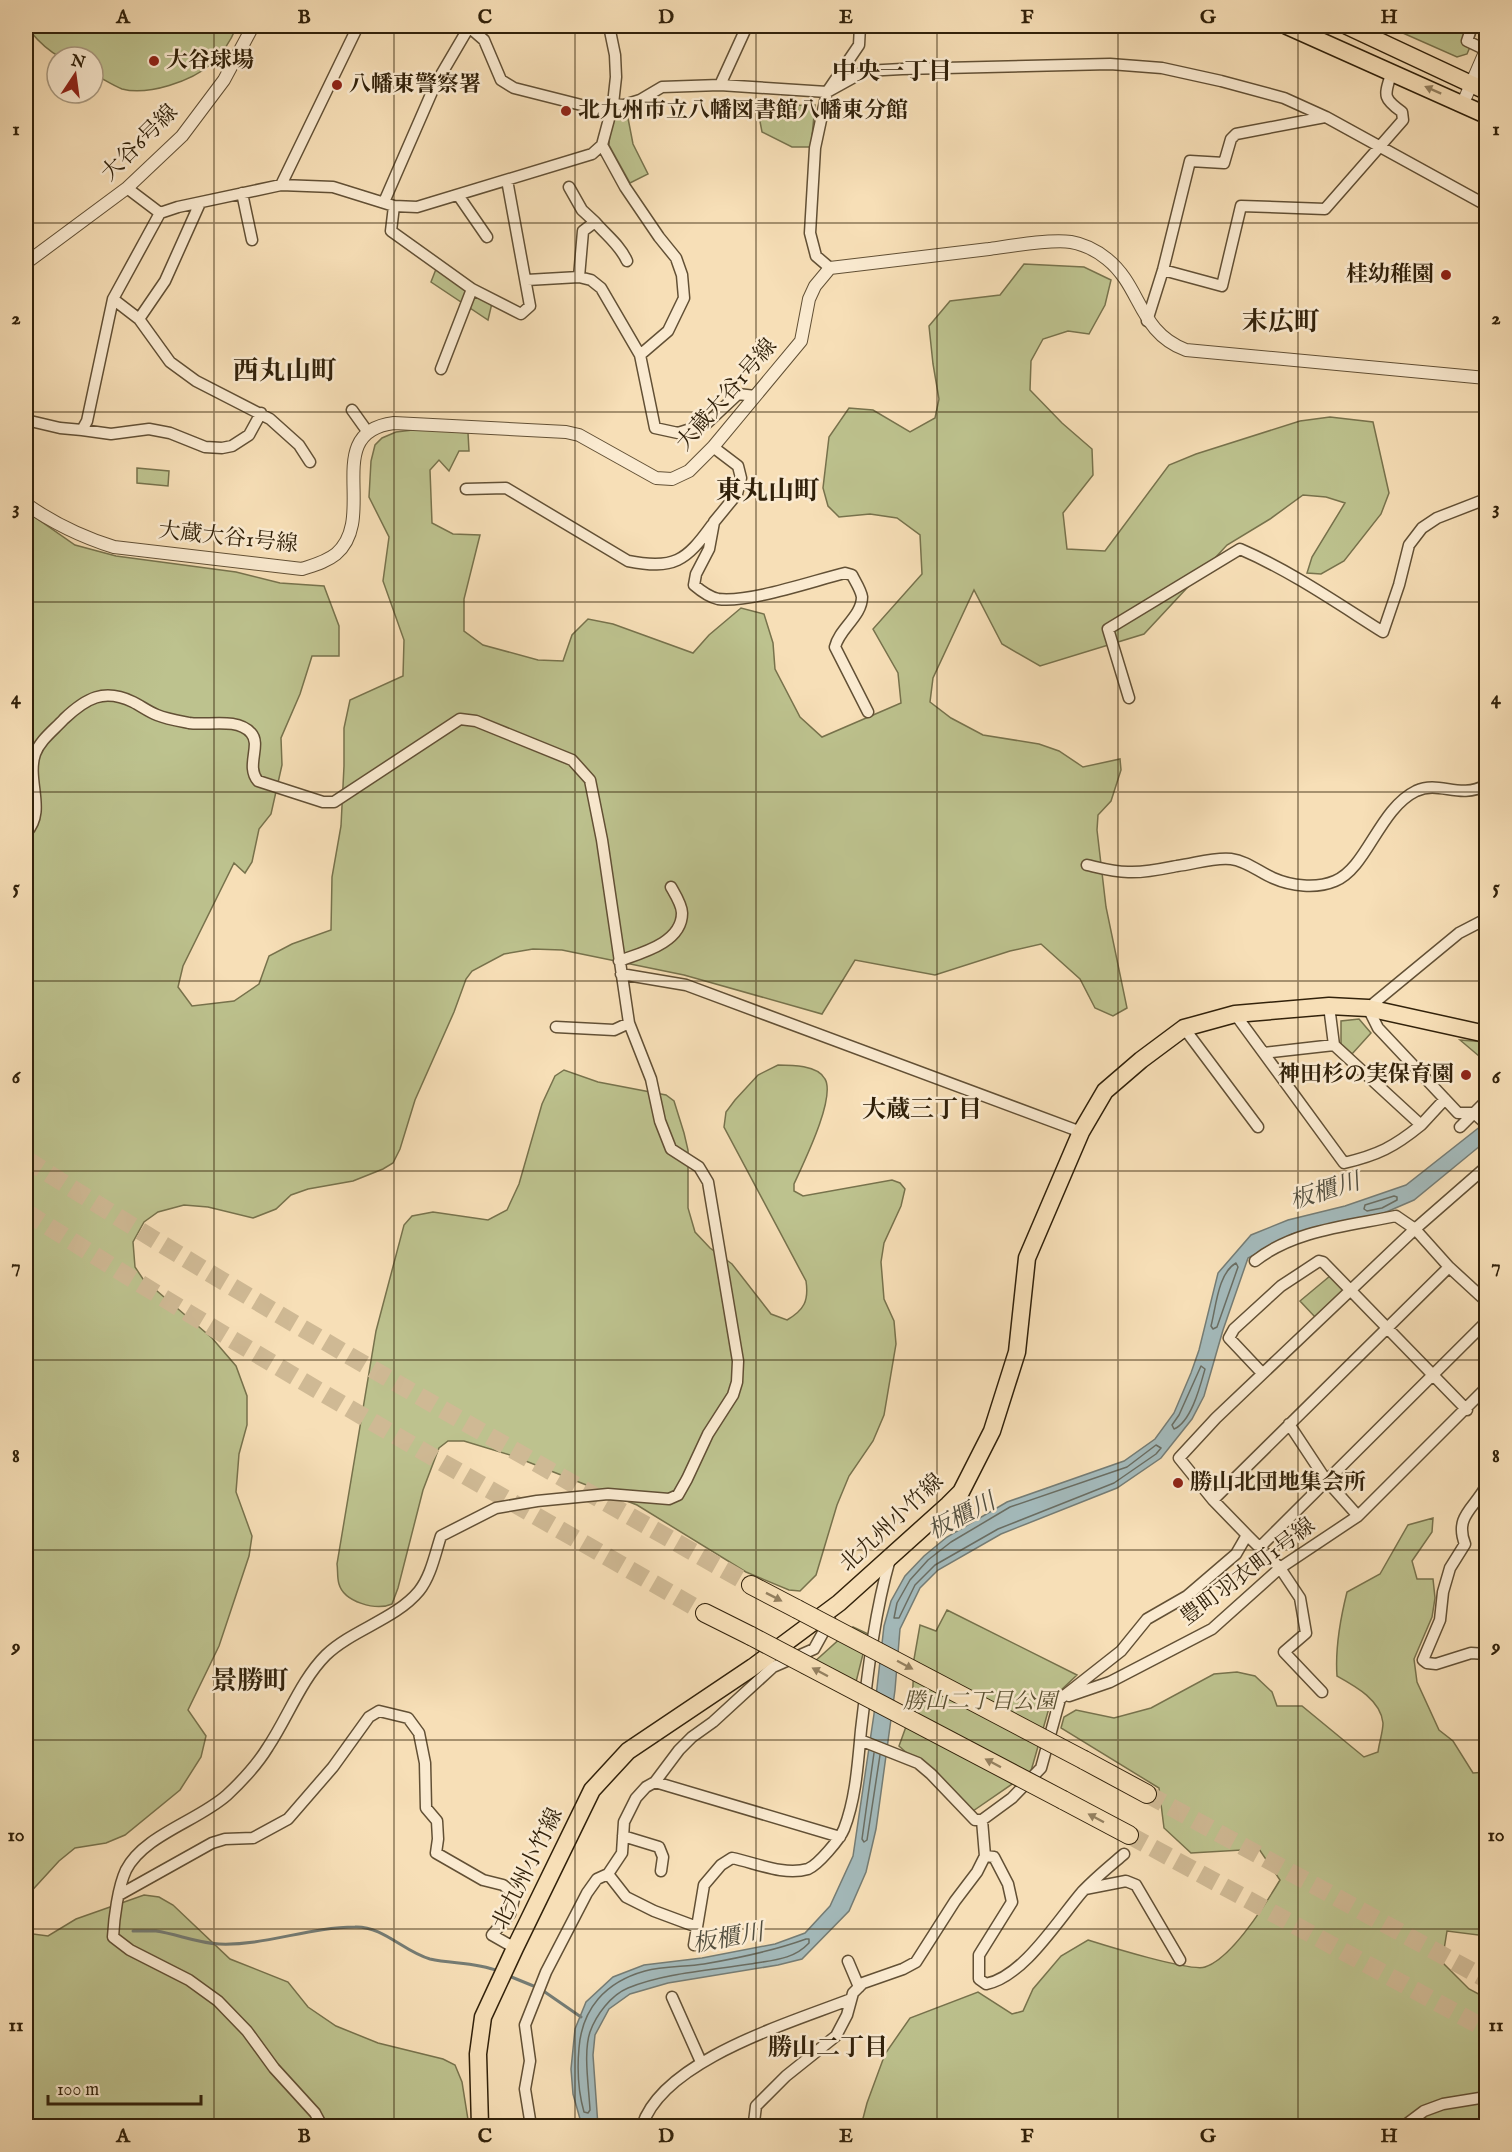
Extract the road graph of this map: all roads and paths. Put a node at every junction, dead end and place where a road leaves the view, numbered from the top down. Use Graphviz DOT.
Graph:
graph roads {
  1 [pos="253,26"];
  2 [pos="358,26"];
  3 [pos="468,26"];
  4 [pos="609,26"];
  5 [pos="747,26"];
  6 [pos="860,26"];
  7 [pos="1287,26"];
  8 [pos="1347,26"];
  9 [pos="1472,26"];
  10 [pos="1486,50"];
  11 [pos="1392,71"];
  12 [pos="720,85"];
  13 [pos="1479,87"];
  14 [pos="827,92"];
  15 [pos="1463,103"];
  16 [pos="611,108"];
  17 [pos="1486,115"];
  18 [pos="1326,117"];
  19 [pos="602,146"];
  20 [pos="1381,146"];
  21 [pos="507,180"];
  22 [pos="281,185"];
  23 [pos="569,187"];
  24 [pos="128,188"];
  25 [pos="242,193"];
  26 [pos="458,195"];
  27 [pos="200,203"];
  28 [pos="1486,203"];
  29 [pos="389,204"];
  30 [pos="160,213"];
  31 [pos="595,222"];
  32 [pos="487,237"];
  33 [pos="252,240"];
  34 [pos="627,261"];
  35 [pos="26,263"];
  36 [pos="830,268"];
  37 [pos="1163,270"];
  38 [pos="579,277"];
  39 [pos="527,280"];
  40 [pos="472,289"];
  41 [pos="113,299"];
  42 [pos="139,319"];
  43 [pos="1147,321"];
  44 [pos="640,355"];
  45 [pos="441,369"];
  46 [pos="1486,378"];
  47 [pos="755,396"];
  48 [pos="352,410"];
  49 [pos="261,413"];
  50 [pos="26,420"];
  51 [pos="82,430"];
  52 [pos="368,431"];
  53 [pos="713,447"];
  54 [pos="310,462"];
  55 [pos="466,489"];
  56 [pos="1486,499"];
  57 [pos="26,504"];
  58 [pos="714,522"];
  59 [pos="1129,698"];
  60 [pos="868,712"];
  61 [pos="1486,785"];
  62 [pos="26,833"];
  63 [pos="1087,865"];
  64 [pos="671,887"];
  65 [pos="1486,919"];
  66 [pos="619,961"];
  67 [pos="621,974"];
  68 [pos="1329,1006"];
  69 [pos="1368,1008"];
  70 [pos="1235,1014"];
  71 [pos="629,1023"];
  72 [pos="556,1027"];
  73 [pos="1184,1028"];
  74 [pos="1486,1034"];
  75 [pos="1334,1045"];
  76 [pos="1264,1053"];
  77 [pos="1445,1099"];
  78 [pos="1486,1101"];
  79 [pos="1480,1118"];
  80 [pos="1421,1125"];
  81 [pos="1460,1127"];
  82 [pos="1258,1128"];
  83 [pos="1082,1132"];
  84 [pos="1486,1167"];
  85 [pos="1415,1229"];
  86 [pos="1255,1261"];
  87 [pos="1449,1267"];
  88 [pos="1350,1290"];
  89 [pos="1486,1301"];
  90 [pos="1486,1322"];
  91 [pos="1386,1327"];
  92 [pos="1262,1373"];
  93 [pos="1432,1374"];
  94 [pos="1486,1388"];
  95 [pos="1467,1410"];
  96 [pos="1289,1424"];
  97 [pos="1326,1480"];
  98 [pos="1486,1486"];
  99 [pos="1213,1500"];
  100 [pos="1358,1516"];
  101 [pos="1247,1535"];
  102 [pos="1260,1547"];
  103 [pos="891,1556"];
  104 [pos="1280,1568"];
  105 [pos="751,1585"];
  106 [pos="839,1603"];
  107 [pos="705,1613"];
  108 [pos="1486,1654"];
  109 [pos="1322,1692"];
  110 [pos="1060,1700"];
  111 [pos="862,1741"];
  112 [pos="655,1782"];
  113 [pos="1147,1794"];
  114 [pos="982,1820"];
  115 [pos="1129,1835"];
  116 [pos="623,1836"];
  117 [pos="840,1837"];
  118 [pos="1124,1854"];
  119 [pos="985,1856"];
  120 [pos="662,1871"];
  121 [pos="608,1874"];
  122 [pos="1085,1889"];
  123 [pos="119,1895"];
  124 [pos="697,1927"];
  125 [pos="694,1945"];
  126 [pos="515,1948"];
  127 [pos="848,1960"];
  128 [pos="1180,1960"];
  129 [pos="859,1987"];
  130 [pos="672,1997"];
  131 [pos="850,1999"];
  132 [pos="701,2062"];
  133 [pos="1486,2097"];
  134 [pos="322,2127"];
  135 [pos="480,2127"];
  136 [pos="531,2127"];
  137 [pos="642,2127"];
  138 [pos="756,2127"];
  139 [pos="1404,2127"];
  1 -- 24 [label="street, 大谷6号線"];
  2 -- 22 [label="street"];
  3 -- 16 [label="street"];
  3 -- 29 [label="street"];
  4 -- 16 [label="street"];
  5 -- 12 [label="street"];
  6 -- 14 [label="street"];
  7 -- 11 [label="main road"];
  8 -- 13 [label="main road"];
  9 -- 10 [label="street"];
  10 -- 13 [label="street"];
  15 -- 11 [label="main road, one-way"];
  11 -- 20 [label="street"];
  12 -- 14 [label="street"];
  12 -- 16 [label="street"];
  13 -- 15 [label="street"];
  14 -- 18 [label="street"];
  14 -- 36 [label="street"];
  15 -- 17 [label="main road"];
  16 -- 19 [label="street"];
  18 -- 20 [label="street"];
  18 -- 37 [label="street"];
  19 -- 21 [label="street"];
  19 -- 44 [label="street"];
  20 -- 28 [label="street"];
  20 -- 37 [label="street"];
  21 -- 26 [label="street"];
  21 -- 39 [label="street"];
  22 -- 25 [label="street"];
  22 -- 29 [label="street"];
  23 -- 31 [label="street"];
  24 -- 30 [label="street"];
  24 -- 35 [label="street, 大谷6号線"];
  25 -- 27 [label="street"];
  25 -- 33 [label="street"];
  26 -- 29 [label="street"];
  26 -- 32 [label="street"];
  27 -- 30 [label="street"];
  27 -- 42 [label="street"];
  29 -- 40 [label="street"];
  30 -- 41 [label="street"];
  31 -- 34 [label="street"];
  31 -- 38 [label="street"];
  36 -- 43 [label="street"];
  36 -- 47 [label="street, 大蔵大谷1号線"];
  37 -- 43 [label="street"];
  38 -- 39 [label="street"];
  38 -- 44 [label="street"];
  39 -- 40 [label="street"];
  40 -- 45 [label="street"];
  41 -- 42 [label="street"];
  41 -- 51 [label="street"];
  42 -- 49 [label="street"];
  43 -- 46 [label="street"];
  44 -- 47 [label="street"];
  47 -- 53 [label="street, 大蔵大谷1号線"];
  48 -- 52 [label="street"];
  49 -- 51 [label="street"];
  49 -- 54 [label="street"];
  50 -- 51 [label="street"];
  52 -- 53 [label="street, 大蔵大谷1号線"];
  52 -- 57 [label="street, 大蔵大谷1号線"];
  53 -- 58 [label="street"];
  55 -- 58 [label="street"];
  56 -- 59 [label="street"];
  58 -- 60 [label="street"];
  61 -- 63 [label="street"];
  62 -- 66 [label="street"];
  64 -- 66 [label="street"];
  65 -- 69 [label="street"];
  66 -- 67 [label="street"];
  67 -- 71 [label="street"];
  67 -- 83 [label="street"];
  68 -- 69 [label="main road, 北九州小竹線"];
  68 -- 70 [label="main road, 北九州小竹線"];
  68 -- 75 [label="street"];
  69 -- 74 [label="main road, 北九州小竹線"];
  69 -- 77 [label="street"];
  70 -- 73 [label="main road, 北九州小竹線"];
  70 -- 76 [label="street"];
  71 -- 72 [label="street"];
  71 -- 123 [label="street"];
  73 -- 82 [label="street"];
  73 -- 83 [label="main road, 北九州小竹線"];
  75 -- 76 [label="street"];
  75 -- 80 [label="street"];
  76 -- 80 [label="street"];
  77 -- 79 [label="street"];
  77 -- 80 [label="street"];
  78 -- 79 [label="street"];
  79 -- 81 [label="street"];
  83 -- 103 [label="main road, 北九州小竹線"];
  84 -- 85 [label="street"];
  85 -- 86 [label="street"];
  85 -- 87 [label="street"];
  85 -- 88 [label="street"];
  87 -- 89 [label="street"];
  87 -- 91 [label="street"];
  88 -- 91 [label="street"];
  88 -- 92 [label="street"];
  88 -- 92 [label="street"];
  90 -- 93 [label="street"];
  91 -- 93 [label="street"];
  91 -- 96 [label="street"];
  92 -- 99 [label="street"];
  93 -- 95 [label="street"];
  93 -- 97 [label="street"];
  94 -- 95 [label="street, 豊町羽衣町1号線"];
  95 -- 100 [label="street, 豊町羽衣町1号線"];
  96 -- 97 [label="street"];
  96 -- 99 [label="street"];
  97 -- 100 [label="street"];
  97 -- 102 [label="street"];
  98 -- 108 [label="street"];
  99 -- 101 [label="street"];
  100 -- 104 [label="street, 豊町羽衣町1号線"];
  101 -- 102 [label="street"];
  101 -- 110 [label="street"];
  102 -- 104 [label="street"];
  103 -- 106 [label="main road, 北九州小竹線"];
  103 -- 111 [label="street"];
  104 -- 109 [label="street"];
  104 -- 110 [label="street, 豊町羽衣町1号線"];
  105 -- 113 [label="highway, one-way, bridge"];
  106 -- 112 [label="street"];
  106 -- 126 [label="main road, 北九州小竹線"];
  115 -- 107 [label="highway, one-way, bridge"];
  110 -- 114 [label="street"];
  111 -- 114 [label="street"];
  111 -- 117 [label="street"];
  112 -- 116 [label="street"];
  112 -- 117 [label="street"];
  114 -- 119 [label="street"];
  116 -- 120 [label="street"];
  116 -- 121 [label="street"];
  117 -- 124 [label="street"];
  118 -- 122 [label="street"];
  119 -- 122 [label="street"];
  119 -- 129 [label="street"];
  121 -- 124 [label="street"];
  121 -- 136 [label="street"];
  122 -- 128 [label="street"];
  123 -- 126 [label="street"];
  123 -- 134 [label="street"];
  124 -- 125 [label="street"];
  126 -- 135 [label="main road, 北九州小竹線"];
  127 -- 129 [label="street"];
  129 -- 131 [label="street"];
  130 -- 132 [label="street"];
  131 -- 132 [label="street"];
  131 -- 138 [label="street"];
  132 -- 137 [label="street"];
  133 -- 139 [label="street"];
}
